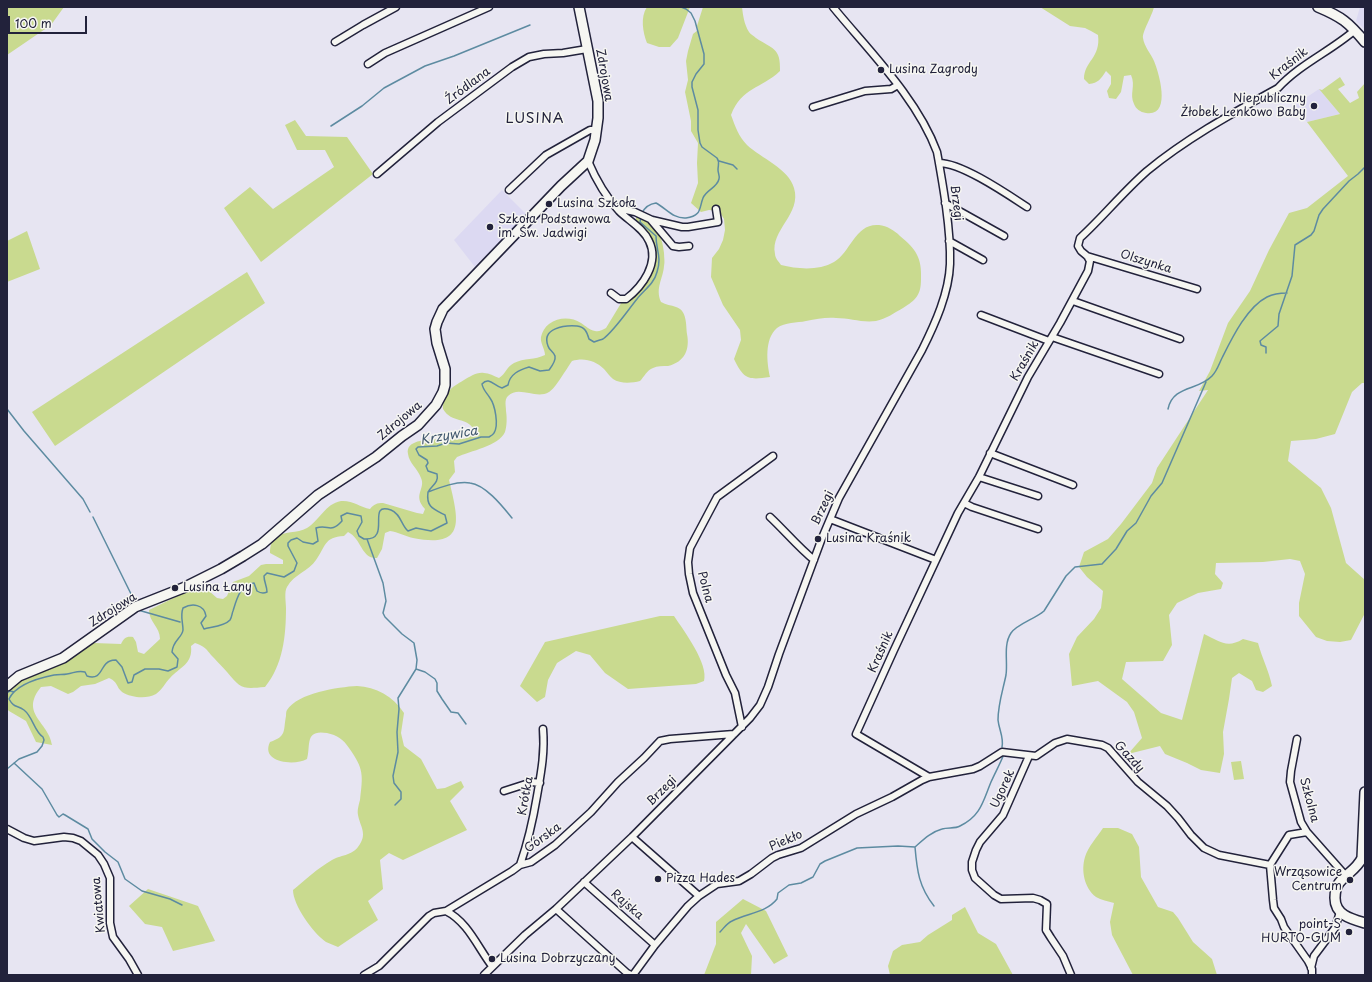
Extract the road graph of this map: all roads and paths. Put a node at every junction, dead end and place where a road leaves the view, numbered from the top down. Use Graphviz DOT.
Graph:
graph roads {
  1 [pos="396,7"];
  2 [pos="489,7"];
  3 [pos="578,7"];
  4 [pos="833,7"];
  5 [pos="1318,7"];
  6 [pos="1355,30"];
  7 [pos="335,42"];
  8 [pos="1365,42"];
  9 [pos="588,49"];
  10 [pos="368,64"];
  11 [pos="898,85"];
  12 [pos="812,107"];
  13 [pos="597,130"];
  14 [pos="588,161"];
  15 [pos="939,163"];
  16 [pos="377,174"];
  17 [pos="509,190"];
  18 [pos="944,203"];
  19 [pos="1027,207"];
  20 [pos="617,208"];
  21 [pos="716,209"];
  22 [pos="644,217"];
  23 [pos="1004,236"];
  24 [pos="948,241"];
  25 [pos="690,246"];
  26 [pos="1087,256"];
  27 [pos="983,260"];
  28 [pos="1197,289"];
  29 [pos="611,293"];
  30 [pos="1073,301"];
  31 [pos="981,315"];
  32 [pos="1050,339"];
  33 [pos="1180,339"];
  34 [pos="1159,374"];
  35 [pos="990,453"];
  36 [pos="773,456"];
  37 [pos="979,477"];
  38 [pos="1073,485"];
  39 [pos="1038,496"];
  40 [pos="964,503"];
  41 [pos="770,517"];
  42 [pos="830,519"];
  43 [pos="1038,529"];
  44 [pos="814,560"];
  45 [pos="936,560"];
  46 [pos="7,686"];
  47 [pos="742,727"];
  48 [pos="543,729"];
  49 [pos="734,734"];
  50 [pos="1297,739"];
  51 [pos="1029,756"];
  52 [pos="929,777"];
  53 [pos="540,783"];
  54 [pos="504,791"];
  55 [pos="1365,792"];
  56 [pos="7,829"];
  57 [pos="1307,832"];
  58 [pos="1364,832"];
  59 [pos="632,837"];
  60 [pos="520,865"];
  61 [pos="1270,865"];
  62 [pos="1346,876"];
  63 [pos="584,882"];
  64 [pos="699,896"];
  65 [pos="556,910"];
  66 [pos="446,911"];
  67 [pos="1340,912"];
  68 [pos="1365,923"];
  69 [pos="655,944"];
  70 [pos="492,966"];
  71 [pos="1311,968"];
  72 [pos="138,975"];
  73 [pos="364,975"];
  74 [pos="484,975"];
  75 [pos="632,975"];
  76 [pos="1071,975"];
  77 [pos="1312,975"];
  1 -- 7 [label="street"];
  2 -- 10 [label="street"];
  3 -- 9 [label="street, Zdrojowa"];
  4 -- 11 [label="street, Brzegi"];
  5 -- 6 [label="street"];
  6 -- 8 [label="street"];
  6 -- 26 [label="street, Kraśnik"];
  9 -- 13 [label="street, Zdrojowa"];
  9 -- 16 [label="street, Źródlana"];
  11 -- 12 [label="street"];
  11 -- 15 [label="street, Brzegi"];
  13 -- 14 [label="street, Zdrojowa"];
  13 -- 17 [label="street"];
  14 -- 20 [label="street"];
  14 -- 46 [label="street, Zdrojowa"];
  15 -- 18 [label="street, Brzegi"];
  15 -- 19 [label="street"];
  18 -- 23 [label="street"];
  18 -- 24 [label="street, Brzegi"];
  20 -- 22 [label="street"];
  20 -- 29 [label="street"];
  21 -- 22 [label="street"];
  22 -- 25 [label="street"];
  24 -- 27 [label="street"];
  24 -- 42 [label="street, Brzegi"];
  26 -- 28 [label="street, Olszynka"];
  26 -- 30 [label="street, Kraśnik"];
  30 -- 32 [label="street, Kraśnik"];
  30 -- 33 [label="street"];
  31 -- 32 [label="street"];
  32 -- 34 [label="street"];
  32 -- 35 [label="street, Kraśnik"];
  35 -- 37 [label="street, Kraśnik"];
  35 -- 38 [label="street"];
  36 -- 47 [label="street, Polna"];
  37 -- 39 [label="street"];
  37 -- 40 [label="street, Kraśnik"];
  40 -- 43 [label="street"];
  40 -- 45 [label="street, Kraśnik"];
  41 -- 44 [label="street"];
  42 -- 44 [label="street, Brzegi"];
  42 -- 45 [label="street"];
  44 -- 47 [label="street, Brzegi"];
  45 -- 52 [label="street, Kraśnik"];
  47 -- 49 [label="street, Brzegi"];
  48 -- 53 [label="street, Krótka"];
  49 -- 59 [label="street, Brzegi"];
  49 -- 60 [label="street, Górska"];
  50 -- 57 [label="street, Szkolna"];
  51 -- 52 [label="street"];
  51 -- 61 [label="street, Gazdy"];
  51 -- 76 [label="street, Ugorek"];
  52 -- 64 [label="street, Piekło"];
  53 -- 54 [label="street"];
  53 -- 60 [label="street, Krótka"];
  55 -- 58 [label="street"];
  56 -- 72 [label="street, Kwiatowa"];
  57 -- 61 [label="street"];
  57 -- 62 [label="street, Szkolna"];
  58 -- 62 [label="street"];
  59 -- 63 [label="street, Brzegi"];
  59 -- 64 [label="street"];
  60 -- 66 [label="street, Górska"];
  61 -- 71 [label="street"];
  62 -- 67 [label="street"];
  63 -- 65 [label="street, Brzegi"];
  63 -- 69 [label="street, Rajska"];
  64 -- 69 [label="street, Piekło"];
  65 -- 70 [label="street, Brzegi"];
  65 -- 75 [label="street"];
  66 -- 70 [label="street"];
  66 -- 73 [label="street, Górska"];
  67 -- 68 [label="street"];
  67 -- 71 [label="street"];
  69 -- 75 [label="street, Piekło"];
  70 -- 74 [label="street, Brzegi"];
  71 -- 77 [label="street"];
}
